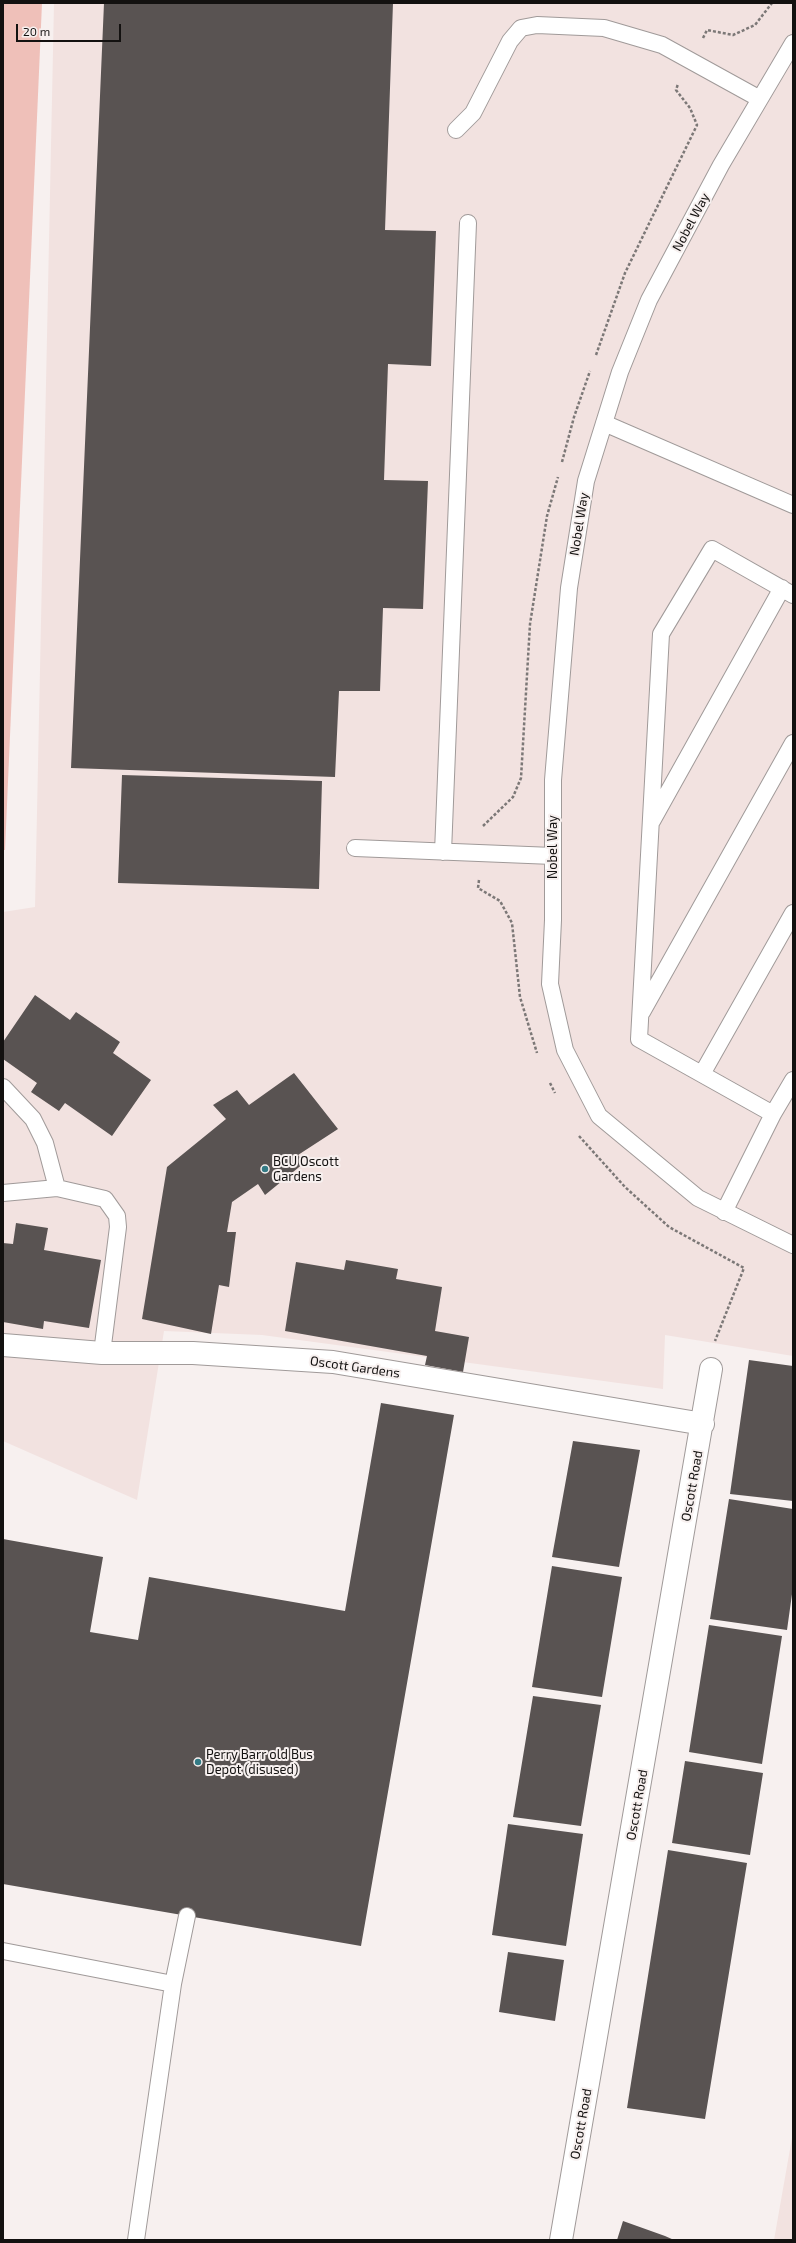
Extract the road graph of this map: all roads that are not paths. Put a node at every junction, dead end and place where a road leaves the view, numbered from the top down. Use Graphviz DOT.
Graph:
graph roads {
  1 [pos="793,44"];
  2 [pos="760,99"];
  3 [pos="456,130"];
  4 [pos="468,223"];
  5 [pos="604,423"];
  6 [pos="793,505"];
  7 [pos="788,592"];
  8 [pos="793,743"];
  9 [pos="650,825"];
  10 [pos="355,848"];
  11 [pos="443,852"];
  12 [pos="553,856"];
  13 [pos="793,913"];
  14 [pos="640,1016"];
  15 [pos="702,1074"];
  16 [pos="793,1080"];
  17 [pos="3,1087"];
  18 [pos="774,1114"];
  19 [pos="57,1188"];
  20 [pos="3,1193"];
  21 [pos="724,1212"];
  22 [pos="793,1245"];
  23 [pos="3,1345"];
  24 [pos="102,1353"];
  25 [pos="711,1370"];
  26 [pos="703,1424"];
  27 [pos="187,1916"];
  28 [pos="3,1951"];
  29 [pos="173,1984"];
  30 [pos="136,2240"];
  31 [pos="561,2240"];
  1 -- 2 [label="lane, Nobel Way"];
  2 -- 3 [label="lane"];
  2 -- 5 [label="lane, Nobel Way"];
  4 -- 11 [label="lane"];
  5 -- 6 [label="lane"];
  5 -- 12 [label="lane, Nobel Way"];
  7 -- 9 [label="lane"];
  7 -- 9 [label="lane"];
  8 -- 14 [label="lane"];
  9 -- 14 [label="lane"];
  10 -- 11 [label="lane"];
  11 -- 12 [label="lane"];
  12 -- 21 [label="lane, Nobel Way"];
  13 -- 15 [label="lane"];
  14 -- 15 [label="lane"];
  15 -- 18 [label="lane"];
  16 -- 18 [label="lane"];
  17 -- 19 [label="lane"];
  18 -- 21 [label="lane"];
  19 -- 20 [label="lane"];
  19 -- 24 [label="lane"];
  21 -- 22 [label="lane, Nobel Way"];
  23 -- 24 [label="street, Oscott Gardens"];
  24 -- 26 [label="street, Oscott Gardens"];
  25 -- 26 [label="street, Oscott Road"];
  26 -- 31 [label="street, Oscott Road"];
  27 -- 29 [label="lane"];
  28 -- 29 [label="lane"];
  29 -- 30 [label="lane"];
}
